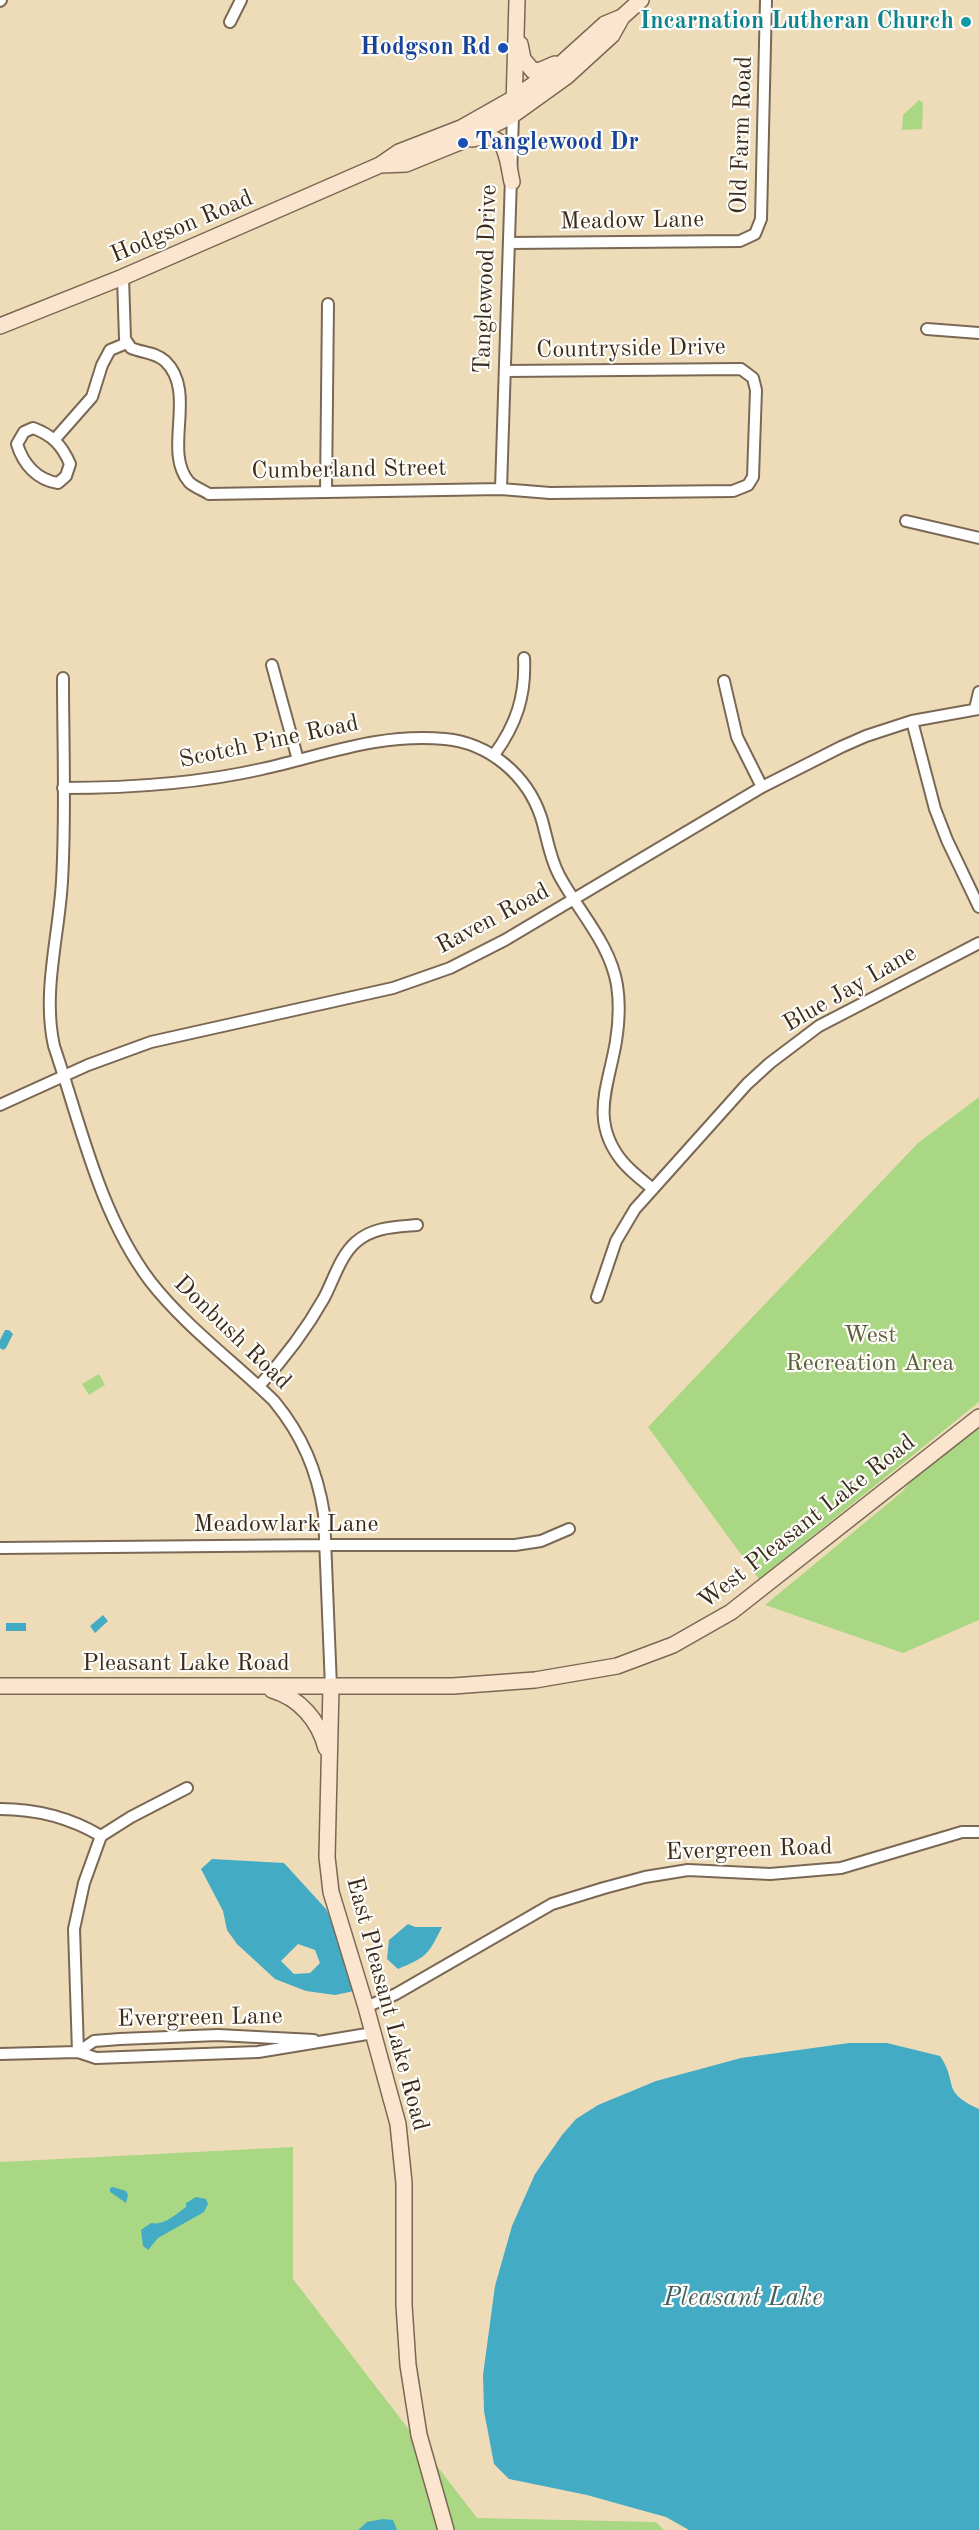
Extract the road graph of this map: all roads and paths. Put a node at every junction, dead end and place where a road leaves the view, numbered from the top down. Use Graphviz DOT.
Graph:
graph roads {
  1 [pos="241,0"];
  2 [pos="517,0"];
  3 [pos="641,0"];
  4 [pos="766,0"];
  5 [pos="622,17"];
  6 [pos="230,22"];
  7 [pos="516,23"];
  8 [pos="570,56"];
  9 [pos="514,98"];
  10 [pos="513,115"];
  11 [pos="460,142"];
  12 [pos="380,165"];
  13 [pos="512,182"];
  14 [pos="755,234"];
  15 [pos="508,243"];
  16 [pos="123,277"];
  17 [pos="328,304"];
  18 [pos="0,326"];
  19 [pos="927,329"];
  20 [pos="979,333"];
  21 [pos="127,343"];
  22 [pos="505,371"];
  23 [pos="55,439"];
  24 [pos="748,485"];
  25 [pos="501,489"];
  26 [pos="326,492"];
  27 [pos="906,520"];
  28 [pos="979,538"];
  29 [pos="524,658"];
  30 [pos="272,665"];
  31 [pos="63,678"];
  32 [pos="724,681"];
  33 [pos="979,692"];
  34 [pos="977,709"];
  35 [pos="912,721"];
  36 [pos="494,755"];
  37 [pos="298,760"];
  38 [pos="762,787"];
  39 [pos="63,788"];
  40 [pos="574,899"];
  41 [pos="979,907"];
  42 [pos="979,943"];
  43 [pos="65,1075"];
  44 [pos="0,1104"];
  45 [pos="653,1189"];
  46 [pos="417,1225"];
  47 [pos="597,1297"];
  48 [pos="259,1386"];
  49 [pos="979,1416"];
  50 [pos="569,1529"];
  51 [pos="326,1545"];
  52 [pos="0,1548"];
  53 [pos="328,1629"];
  54 [pos="0,1686"];
  55 [pos="257,1686"];
  56 [pos="372,1686"];
  57 [pos="331,1687"];
  58 [pos="329,1762"];
  59 [pos="187,1788"];
  60 [pos="0,1809"];
  61 [pos="979,1832"];
  62 [pos="101,1836"];
  63 [pos="366,2007"];
  64 [pos="373,2033"];
  65 [pos="327,2041"];
  66 [pos="78,2052"];
  67 [pos="0,2054"];
  68 [pos="446,2530"];
  1 -- 6 [label="street"];
  2 -- 7 [label="street, Tanglewood Drive"];
  3 -- 5 [label="street, Hodgson Road"];
  4 -- 14 [label="street, Old Farm Road"];
  5 -- 8 [label="street, Hodgson Road"];
  5 -- 10 [label="street, Hodgson Road"];
  7 -- 8 [label="street"];
  7 -- 9 [label="street, Tanglewood Drive"];
  8 -- 9 [label="street, Hodgson Road"];
  9 -- 10 [label="street, Tanglewood Drive"];
  9 -- 12 [label="street, Hodgson Road"];
  10 -- 11 [label="street, Hodgson Road"];
  10 -- 13 [label="street, Tanglewood Drive"];
  11 -- 12 [label="street, Hodgson Road"];
  11 -- 13 [label="street"];
  12 -- 16 [label="street, Hodgson Road"];
  13 -- 15 [label="street, Tanglewood Drive"];
  14 -- 15 [label="street, Meadow Lane"];
  15 -- 22 [label="street, Tanglewood Drive"];
  16 -- 18 [label="street, Hodgson Road"];
  16 -- 21 [label="street"];
  17 -- 26 [label="street"];
  19 -- 20 [label="street"];
  21 -- 23 [label="street"];
  21 -- 26 [label="street, Cumberland Street"];
  22 -- 24 [label="street, Countryside Drive"];
  22 -- 25 [label="street, Tanglewood Drive"];
  23 -- 23 [label="street"];
  24 -- 25 [label="street, Cumberland Street"];
  25 -- 26 [label="street, Cumberland Street"];
  27 -- 28 [label="street"];
  29 -- 36 [label="street"];
  30 -- 37 [label="street"];
  31 -- 39 [label="street"];
  32 -- 38 [label="street"];
  33 -- 34 [label="street"];
  34 -- 35 [label="street, Raven Road"];
  35 -- 38 [label="street, Raven Road"];
  35 -- 41 [label="street"];
  36 -- 37 [label="street, Scotch Pine Road"];
  36 -- 40 [label="street, Scotch Pine Road"];
  37 -- 39 [label="street, Scotch Pine Road"];
  38 -- 40 [label="street, Raven Road"];
  39 -- 43 [label="street"];
  40 -- 43 [label="street, Raven Road"];
  40 -- 45 [label="street"];
  42 -- 45 [label="street, Blue Jay Lane"];
  43 -- 44 [label="street, Raven Road"];
  43 -- 48 [label="street, Donbush Road"];
  45 -- 47 [label="street, Blue Jay Lane"];
  46 -- 48 [label="street"];
  48 -- 51 [label="street, Donbush Road"];
  49 -- 56 [label="street, West Pleasant Lake Road"];
  50 -- 51 [label="street, Meadowlark Lane"];
  51 -- 52 [label="street, Meadowlark Lane"];
  51 -- 53 [label="street, Donbush Road"];
  53 -- 57 [label="street, East Pleasant Lake Road"];
  54 -- 55 [label="street, Pleasant Lake Road"];
  55 -- 57 [label="street, Pleasant Lake Road"];
  55 -- 58 [label="street"];
  56 -- 57 [label="street, Pleasant Lake Road"];
  57 -- 58 [label="street, East Pleasant Lake Road"];
  58 -- 63 [label="street, East Pleasant Lake Road"];
  59 -- 62 [label="street"];
  60 -- 62 [label="street"];
  61 -- 63 [label="street, Evergreen Road"];
  62 -- 66 [label="street"];
  63 -- 64 [label="street, East Pleasant Lake Road"];
  64 -- 65 [label="street, Evergreen Lane"];
  64 -- 68 [label="street, East Pleasant Lake Road"];
  65 -- 66 [label="street, Evergreen Lane"];
  65 -- 66 [label="street, Evergreen Lane"];
  66 -- 67 [label="street, Evergreen Lane"];
}
